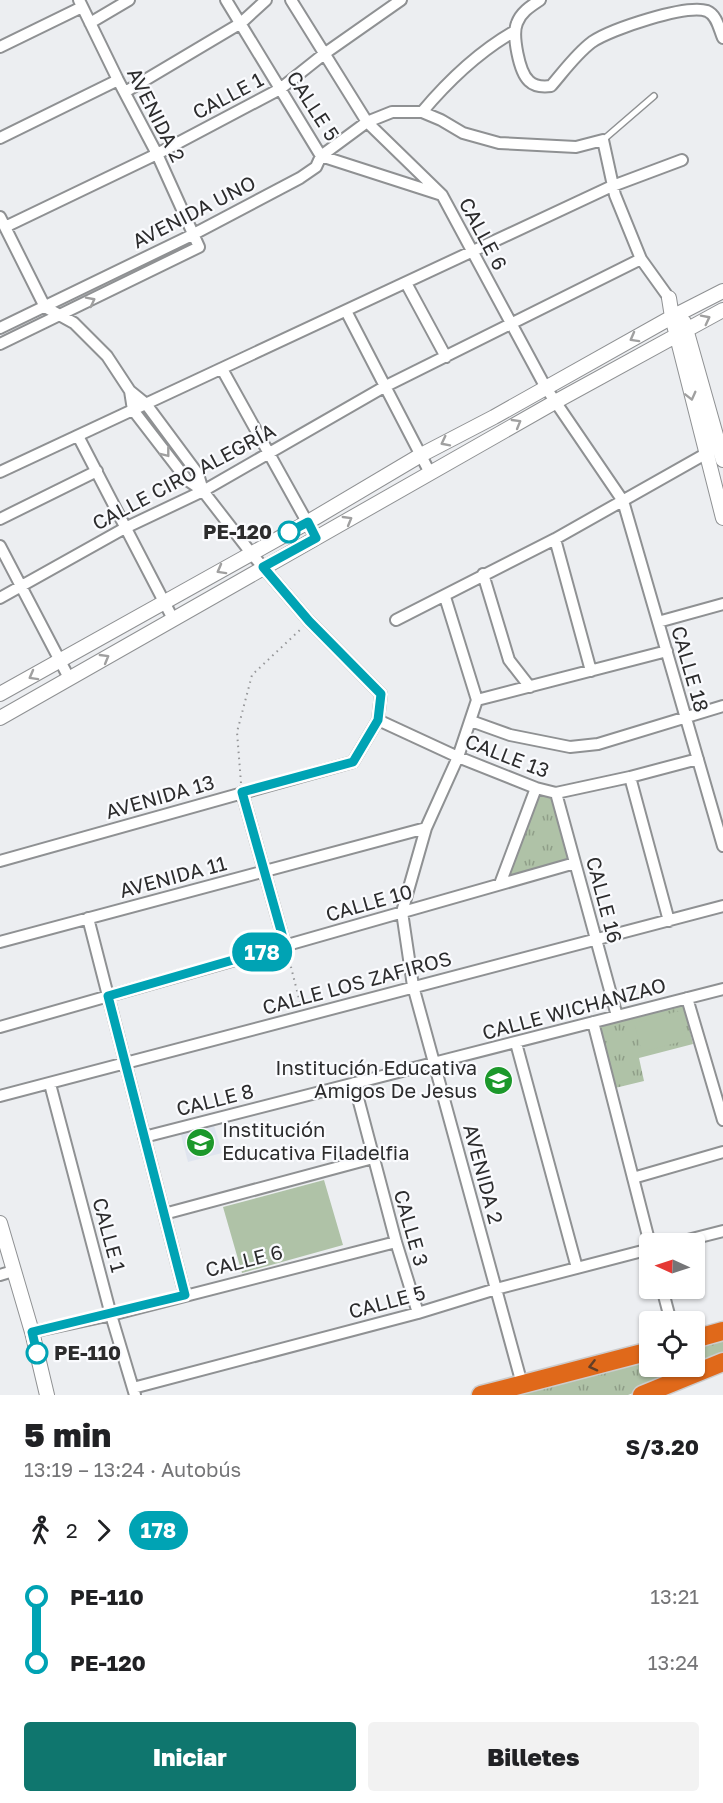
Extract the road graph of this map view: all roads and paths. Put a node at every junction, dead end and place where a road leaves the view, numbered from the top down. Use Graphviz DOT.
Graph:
graph roads {
  1 [pos="129,0"];
  2 [pos="226,0"];
  3 [pos="266,0"];
  4 [pos="291,0"];
  5 [pos="401,0"];
  6 [pos="540,0"];
  7 [pos="81,3"];
  8 [pos="90,23"];
  9 [pos="241,23"];
  10 [pos="515,31"];
  11 [pos="723,38"];
  12 [pos="0,47"];
  13 [pos="324,54"];
  14 [pos="118,80"];
  15 [pos="280,89"];
  16 [pos="125,92"];
  17 [pos="654,96"];
  18 [pos="422,112"];
  19 [pos="367,122"];
  20 [pos="0,138"];
  21 [pos="603,140"];
  22 [pos="157,154"];
  23 [pos="321,156"];
  24 [pos="682,160"];
  25 [pos="614,186"];
  26 [pos="442,195"];
  27 [pos="3,222"];
  28 [pos="192,235"];
  29 [pos="199,247"];
  30 [pos="472,252"];
  31 [pos="641,259"];
  32 [pos="406,283"];
  33 [pos="723,291"];
  34 [pos="669,298"];
  35 [pos="45,307"];
  36 [pos="723,310"];
  37 [pos="346,311"];
  38 [pos="676,314"];
  39 [pos="61,316"];
  40 [pos="510,324"];
  41 [pos="0,328"];
  42 [pos="681,331"];
  43 [pos="0,344"];
  44 [pos="446,357"];
  45 [pos="222,369"];
  46 [pos="384,387"];
  47 [pos="546,388"];
  48 [pos="130,391"];
  49 [pos="555,402"];
  50 [pos="146,404"];
  51 [pos="133,410"];
  52 [pos="78,436"];
  53 [pos="722,450"];
  54 [pos="269,453"];
  55 [pos="421,455"];
  56 [pos="706,455"];
  57 [pos="97,471"];
  58 [pos="0,472"];
  59 [pos="430,473"];
  60 [pos="203,491"];
  61 [pos="623,501"];
  62 [pos="723,518"];
  63 [pos="0,519"];
  64 [pos="308,522"];
  65 [pos="125,528"];
  66 [pos="316,538"];
  67 [pos="555,539"];
  68 [pos="0,546"];
  69 [pos="251,554"];
  70 [pos="263,567"];
  71 [pos="483,574"];
  72 [pos="21,587"];
  73 [pos="445,597"];
  74 [pos="0,598"];
  75 [pos="164,602"];
  76 [pos="723,604"];
  77 [pos="173,619"];
  78 [pos="396,620"];
  79 [pos="309,621"];
  80 [pos="658,622"];
  81 [pos="667,651"];
  82 [pos="60,661"];
  83 [pos="591,671"];
  84 [pos="69,678"];
  85 [pos="530,687"];
  86 [pos="0,694"];
  87 [pos="477,700"];
  88 [pos="723,706"];
  89 [pos="686,717"];
  90 [pos="0,718"];
  91 [pos="378,720"];
  92 [pos="471,721"];
  93 [pos="458,757"];
  94 [pos="698,759"];
  95 [pos="630,777"];
  96 [pos="536,788"];
  97 [pos="242,792"];
  98 [pos="556,794"];
  99 [pos="426,828"];
  100 [pos="723,846"];
  101 [pos="0,861"];
  102 [pos="575,863"];
  103 [pos="264,871"];
  104 [pos="500,884"];
  105 [pos="723,906"];
  106 [pos="402,912"];
  107 [pos="88,918"];
  108 [pos="669,921"];
  109 [pos="596,940"];
  110 [pos="0,942"];
  111 [pos="285,945"];
  112 [pos="413,987"];
  113 [pos="723,989"];
  114 [pos="108,996"];
  115 [pos="687,998"];
  116 [pos="303,1016"];
  117 [pos="617,1016"];
  118 [pos="594,1022"];
  119 [pos="0,1027"];
  120 [pos="516,1043"];
  121 [pos="125,1062"];
  122 [pos="434,1064"];
  123 [pos="354,1083"];
  124 [pos="50,1084"];
  125 [pos="0,1096"];
  126 [pos="723,1120"];
  127 [pos="144,1137"];
  128 [pos="723,1152"];
  129 [pos="373,1158"];
  130 [pos="633,1178"];
  131 [pos="164,1214"];
  132 [pos="0,1222"];
  133 [pos="723,1231"];
  134 [pos="647,1233"];
  135 [pos="705,1236"];
  136 [pos="396,1242"];
  137 [pos="639,1252"];
  138 [pos="577,1268"];
  139 [pos="6,1273"];
  140 [pos="495,1289"];
  141 [pos="185,1295"];
  142 [pos="418,1313"];
  143 [pos="111,1314"];
  144 [pos="723,1331"];
  145 [pos="32,1332"];
  146 [pos="705,1336"];
  147 [pos="639,1354"];
  148 [pos="723,1362"];
  149 [pos="522,1384"];
  150 [pos="134,1392"];
  151 [pos="47,1395"];
  152 [pos="481,1395"];
  153 [pos="642,1395"];
  1 -- 8 [label="street"];
  2 -- 9 [label="street, CALLE 5"];
  3 -- 9 [label="street"];
  4 -- 13 [label="street, CALLE 6"];
  5 -- 13 [label="street, CALLE 1"];
  6 -- 10 [label="street"];
  7 -- 8 [label="street, AVENIDA 2"];
  7 -- 12 [label="street"];
  8 -- 14 [label="street, AVENIDA 2"];
  9 -- 15 [label="street, CALLE 5"];
  9 -- 16 [label="street"];
  10 -- 11 [label="street"];
  10 -- 18 [label="street"];
  13 -- 15 [label="street, CALLE 1"];
  13 -- 19 [label="street, CALLE 6"];
  14 -- 16 [label="street, AVENIDA 2"];
  14 -- 20 [label="street"];
  15 -- 22 [label="street, CALLE 1"];
  15 -- 23 [label="street, CALLE 5"];
  16 -- 22 [label="street, AVENIDA 2"];
  17 -- 21 [label="lane"];
  18 -- 19 [label="street, AVENIDA UNO"];
  18 -- 21 [label="street"];
  19 -- 23 [label="street, AVENIDA UNO"];
  19 -- 26 [label="street, CALLE 6"];
  21 -- 25 [label="street"];
  22 -- 27 [label="street"];
  22 -- 28 [label="street, AVENIDA 2"];
  23 -- 26 [label="street, CALLE 5"];
  23 -- 28 [label="street, AVENIDA UNO"];
  24 -- 25 [label="street"];
  25 -- 30 [label="street"];
  25 -- 31 [label="street"];
  26 -- 30 [label="street, CALLE 6"];
  27 -- 35 [label="street"];
  28 -- 29 [label="street, AVENIDA 2"];
  28 -- 35 [label="street, AVENIDA UNO"];
  39 -- 29 [label="street, AVENIDA UNO, one-way"];
  30 -- 32 [label="street"];
  30 -- 40 [label="street, CALLE 6"];
  31 -- 34 [label="street"];
  31 -- 40 [label="street, CALLE CIRO ALEGRÍA"];
  32 -- 37 [label="street"];
  32 -- 44 [label="street"];
  33 -- 38 [label="street"];
  34 -- 38 [label="street"];
  35 -- 39 [label="street"];
  35 -- 41 [label="street, AVENIDA UNO"];
  42 -- 36 [label="street, one-way"];
  37 -- 45 [label="street"];
  37 -- 46 [label="street"];
  38 -- 42 [label="street"];
  38 -- 47 [label="street, one-way"];
  39 -- 43 [label="street, AVENIDA UNO"];
  39 -- 48 [label="street"];
  40 -- 44 [label="street, CALLE CIRO ALEGRÍA"];
  40 -- 47 [label="street, CALLE 6"];
  42 -- 49 [label="street"];
  42 -- 53 [label="street"];
  42 -- 56 [label="street, one-way"];
  44 -- 46 [label="street, CALLE CIRO ALEGRÍA"];
  45 -- 50 [label="street"];
  45 -- 54 [label="street"];
  46 -- 54 [label="street, CALLE CIRO ALEGRÍA"];
  46 -- 55 [label="street"];
  47 -- 49 [label="street, CALLE 6"];
  47 -- 55 [label="street, one-way"];
  48 -- 50 [label="street"];
  48 -- 51 [label="street"];
  59 -- 49 [label="street, one-way"];
  49 -- 61 [label="street, CALLE 6"];
  50 -- 51 [label="street"];
  50 -- 60 [label="street"];
  51 -- 52 [label="street"];
  51 -- 60 [label="street, one-way"];
  52 -- 57 [label="street"];
  52 -- 58 [label="street"];
  53 -- 56 [label="street"];
  54 -- 60 [label="street, CALLE CIRO ALEGRÍA"];
  54 -- 64 [label="street"];
  55 -- 59 [label="street"];
  55 -- 64 [label="street"];
  56 -- 61 [label="street"];
  56 -- 62 [label="street"];
  57 -- 63 [label="street"];
  57 -- 65 [label="street"];
  66 -- 59 [label="street, one-way"];
  60 -- 65 [label="street, CALLE CIRO ALEGRÍA"];
  60 -- 69 [label="street"];
  61 -- 67 [label="street"];
  61 -- 80 [label="street, CALLE 18"];
  64 -- 66 [label="street"];
  64 -- 69 [label="street"];
  65 -- 72 [label="street, CALLE CIRO ALEGRÍA"];
  65 -- 75 [label="street"];
  66 -- 70 [label="street"];
  67 -- 71 [label="street"];
  67 -- 83 [label="street"];
  68 -- 72 [label="street"];
  69 -- 70 [label="street"];
  69 -- 75 [label="street, one-way"];
  70 -- 77 [label="street"];
  70 -- 79 [label="street"];
  71 -- 73 [label="street"];
  71 -- 85 [label="street"];
  72 -- 74 [label="street, CALLE CIRO ALEGRÍA"];
  72 -- 82 [label="street"];
  73 -- 78 [label="street"];
  73 -- 87 [label="street"];
  75 -- 77 [label="street"];
  75 -- 82 [label="street"];
  76 -- 80 [label="street"];
  84 -- 77 [label="street, one-way"];
  79 -- 91 [label="street"];
  79 -- 97 [label="path"];
  80 -- 81 [label="street, CALLE 18"];
  81 -- 83 [label="street"];
  81 -- 89 [label="street, CALLE 18"];
  82 -- 84 [label="street"];
  82 -- 86 [label="street, one-way"];
  83 -- 85 [label="street"];
  84 -- 90 [label="street"];
  85 -- 87 [label="street"];
  87 -- 92 [label="street, AVENIDA 2"];
  88 -- 89 [label="street"];
  89 -- 92 [label="street"];
  89 -- 94 [label="street, CALLE 18"];
  91 -- 93 [label="street, CALLE 13"];
  91 -- 97 [label="street, AVENIDA 13"];
  92 -- 93 [label="street, AVENIDA 2"];
  93 -- 96 [label="street, CALLE 13"];
  93 -- 99 [label="street, AVENIDA 2"];
  94 -- 95 [label="street, CALLE 13"];
  94 -- 100 [label="street, CALLE 18"];
  95 -- 98 [label="street, CALLE 13"];
  95 -- 108 [label="street"];
  96 -- 98 [label="street, CALLE 13"];
  96 -- 104 [label="street"];
  97 -- 101 [label="street, AVENIDA 13"];
  97 -- 103 [label="street"];
  98 -- 102 [label="street, CALLE 16"];
  99 -- 103 [label="street, AVENIDA 11"];
  99 -- 106 [label="street, AVENIDA 2"];
  102 -- 104 [label="street, CALLE 10"];
  102 -- 109 [label="street, CALLE 16"];
  103 -- 107 [label="street, AVENIDA 11"];
  103 -- 111 [label="street"];
  104 -- 106 [label="street, CALLE 10"];
  105 -- 108 [label="street, CALLE LOS ZAFIROS"];
  106 -- 111 [label="street, CALLE 10"];
  106 -- 112 [label="street, AVENIDA 2"];
  107 -- 110 [label="street, AVENIDA 11"];
  107 -- 114 [label="street"];
  108 -- 109 [label="street, CALLE LOS ZAFIROS"];
  109 -- 112 [label="street, CALLE LOS ZAFIROS"];
  109 -- 117 [label="street, CALLE 16"];
  111 -- 114 [label="street, CALLE 10"];
  111 -- 116 [label="path"];
  112 -- 116 [label="street, CALLE LOS ZAFIROS"];
  112 -- 122 [label="street, AVENIDA 2"];
  113 -- 115 [label="street, CALLE WICHANZAO"];
  114 -- 119 [label="street, CALLE 10"];
  114 -- 121 [label="street"];
  115 -- 117 [label="street, CALLE WICHANZAO"];
  115 -- 126 [label="street"];
  116 -- 121 [label="street, CALLE LOS ZAFIROS"];
  117 -- 118 [label="street, CALLE WICHANZAO"];
  118 -- 120 [label="street, CALLE WICHANZAO"];
  118 -- 130 [label="street"];
  120 -- 122 [label="street, CALLE WICHANZAO"];
  120 -- 138 [label="street"];
  121 -- 124 [label="street, CALLE LOS ZAFIROS"];
  121 -- 127 [label="street"];
  122 -- 123 [label="street, CALLE 8"];
  122 -- 140 [label="street, AVENIDA 2"];
  123 -- 127 [label="street, CALLE 8"];
  123 -- 129 [label="street, CALLE 3"];
  124 -- 125 [label="street, CALLE LOS ZAFIROS"];
  124 -- 143 [label="street, CALLE 1"];
  127 -- 131 [label="street"];
  128 -- 130 [label="street"];
  129 -- 131 [label="street"];
  129 -- 136 [label="street, CALLE 3"];
  130 -- 134 [label="street"];
  131 -- 141 [label="street"];
  132 -- 139 [label="street"];
  133 -- 135 [label="street"];
  136 -- 141 [label="street, CALLE 6"];
  136 -- 142 [label="street, CALLE 3"];
  137 -- 138 [label="street, CALLE 5"];
  138 -- 140 [label="street, CALLE 5"];
  139 -- 145 [label="street"];
  140 -- 142 [label="street, CALLE 5"];
  140 -- 149 [label="street, AVENIDA 2"];
  141 -- 143 [label="street, CALLE 6"];
  142 -- 150 [label="street, CALLE 5"];
  143 -- 145 [label="street, CALLE 6"];
  143 -- 150 [label="street, CALLE 1"];
  144 -- 146 [label="highway"];
  145 -- 151 [label="street"];
  147 -- 149 [label="highway, one-way"];
  148 -- 153 [label="highway"];
  149 -- 152 [label="highway"];
}
